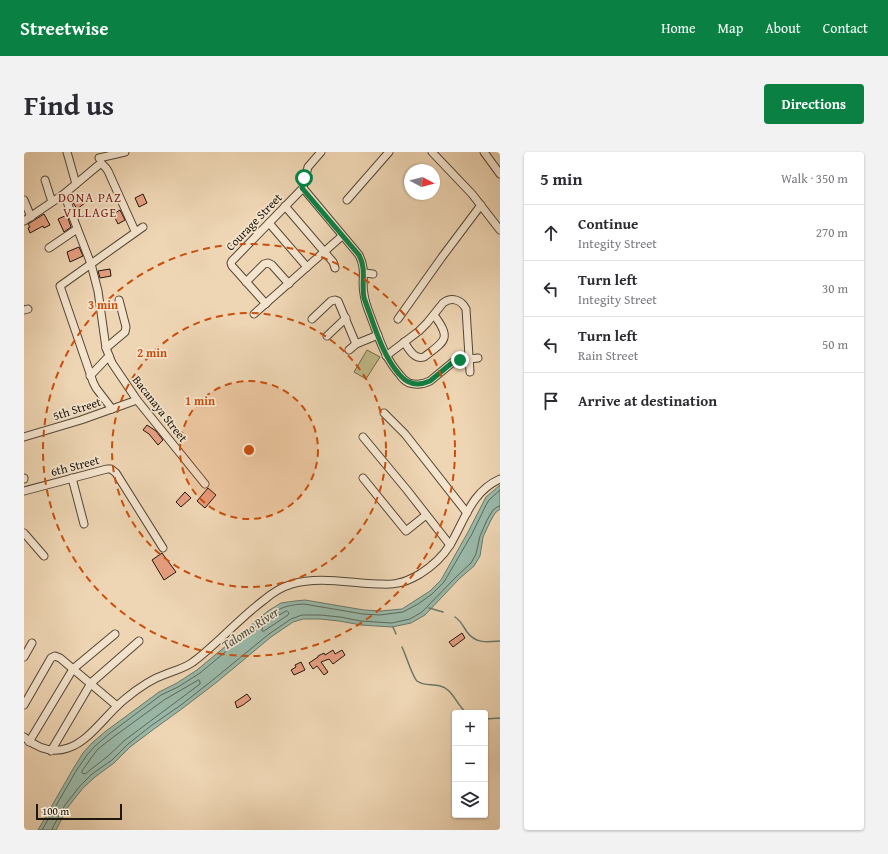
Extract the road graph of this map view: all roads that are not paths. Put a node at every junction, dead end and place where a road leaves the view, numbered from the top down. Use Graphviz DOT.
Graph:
graph roads {
  1 [pos="67,152"];
  2 [pos="125,152"];
  3 [pos="321,152"];
  4 [pos="389,152"];
  5 [pos="432,152"];
  6 [pos="484,152"];
  7 [pos="99,158"];
  8 [pos="500,174"];
  9 [pos="45,180"];
  10 [pos="76,184"];
  11 [pos="302,188"];
  12 [pos="64,194"];
  13 [pos="24,200"];
  14 [pos="347,200"];
  15 [pos="52,202"];
  16 [pos="481,205"];
  17 [pos="285,206"];
  18 [pos="30,217"];
  19 [pos="24,221"];
  20 [pos="268,223"];
  21 [pos="143,226"];
  22 [pos="78,229"];
  23 [pos="500,230"];
  24 [pos="135,231"];
  25 [pos="342,236"];
  26 [pos="50,248"];
  27 [pos="324,252"];
  28 [pos="91,264"];
  29 [pos="307,267"];
  30 [pos="335,268"];
  31 [pos="364,273"];
  32 [pos="373,274"];
  33 [pos="246,282"];
  34 [pos="289,284"];
  35 [pos="119,300"];
  36 [pos="266,304"];
  37 [pos="254,314"];
  38 [pos="434,314"];
  39 [pos="346,318"];
  40 [pos="398,318"];
  41 [pos="312,319"];
  42 [pos="378,335"];
  43 [pos="326,336"];
  44 [pos="404,342"];
  45 [pos="356,344"];
  46 [pos="106,348"];
  47 [pos="350,350"];
  48 [pos="109,356"];
  49 [pos="386,356"];
  50 [pos="478,358"];
  51 [pos="469,359"];
  52 [pos="470,372"];
  53 [pos="90,376"];
  54 [pos="137,400"];
  55 [pos="112,409"];
  56 [pos="384,413"];
  57 [pos="24,437"];
  58 [pos="363,437"];
  59 [pos="72,478"];
  60 [pos="363,478"];
  61 [pos="500,479"];
  62 [pos="205,484"];
  63 [pos="24,491"];
  64 [pos="467,513"];
  65 [pos="426,515"];
  66 [pos="84,524"];
  67 [pos="24,533"];
  68 [pos="450,545"];
  69 [pos="163,548"];
  70 [pos="44,556"];
  71 [pos="115,634"];
  72 [pos="139,641"];
  73 [pos="32,643"];
  74 [pos="24,657"];
  75 [pos="73,669"];
  76 [pos="91,683"];
  77 [pos="24,705"];
  78 [pos="117,706"];
  79 [pos="27,740"];
  80 [pos="51,751"];
  1 -- 10 [label="street"];
  2 -- 7 [label="street"];
  3 -- 11 [label="street, Courage Street"];
  4 -- 14 [label="street"];
  5 -- 16 [label="street"];
  6 -- 8 [label="street"];
  7 -- 10 [label="street"];
  7 -- 24 [label="street"];
  9 -- 15 [label="street"];
  10 -- 12 [label="street"];
  11 -- 17 [label="street, Courage Street"];
  11 -- 25 [label="street"];
  12 -- 15 [label="street"];
  12 -- 22 [label="street, Bacanaya Street"];
  13 -- 18 [label="street"];
  15 -- 18 [label="street"];
  16 -- 23 [label="street"];
  16 -- 40 [label="street"];
  17 -- 20 [label="street, Courage Street"];
  17 -- 27 [label="street"];
  18 -- 19 [label="street"];
  20 -- 29 [label="street"];
  20 -- 33 [label="street, Courage Street"];
  21 -- 24 [label="street"];
  22 -- 26 [label="street"];
  22 -- 28 [label="street, Bacanaya Street"];
  24 -- 28 [label="street"];
  25 -- 27 [label="street"];
  25 -- 31 [label="street"];
  27 -- 29 [label="street"];
  27 -- 30 [label="street"];
  28 -- 46 [label="street, Bacanaya Street"];
  28 -- 53 [label="street"];
  29 -- 34 [label="street"];
  31 -- 32 [label="street"];
  31 -- 42 [label="street"];
  33 -- 34 [label="street"];
  33 -- 36 [label="street, Courage Street"];
  34 -- 36 [label="street"];
  35 -- 46 [label="street"];
  36 -- 37 [label="street"];
  38 -- 44 [label="street"];
  38 -- 44 [label="street"];
  38 -- 51 [label="street"];
  39 -- 41 [label="street"];
  39 -- 43 [label="street"];
  39 -- 45 [label="street"];
  42 -- 45 [label="street"];
  42 -- 49 [label="street"];
  44 -- 49 [label="street"];
  45 -- 47 [label="street"];
  46 -- 48 [label="street, Bacanaya Street"];
  48 -- 53 [label="street"];
  48 -- 54 [label="street, Bacanaya Street"];
  49 -- 51 [label="street"];
  50 -- 51 [label="street"];
  51 -- 52 [label="street"];
  53 -- 55 [label="street"];
  54 -- 55 [label="street, 5th Street"];
  54 -- 62 [label="street, Bacanaya Street"];
  55 -- 57 [label="street, 5th Street"];
  56 -- 64 [label="street"];
  58 -- 65 [label="street"];
  59 -- 63 [label="street, 6th Street"];
  59 -- 66 [label="street"];
  59 -- 69 [label="street, 6th Street"];
  60 -- 65 [label="street"];
  61 -- 64 [label="street"];
  64 -- 68 [label="street"];
  65 -- 68 [label="street"];
  67 -- 70 [label="street"];
  68 -- 78 [label="street"];
  71 -- 75 [label="street"];
  72 -- 76 [label="street"];
  73 -- 74 [label="street"];
  75 -- 76 [label="street"];
  75 -- 77 [label="street"];
  75 -- 79 [label="street"];
  76 -- 78 [label="street"];
  76 -- 80 [label="street"];
  78 -- 80 [label="street"];
  79 -- 80 [label="street"];
}
